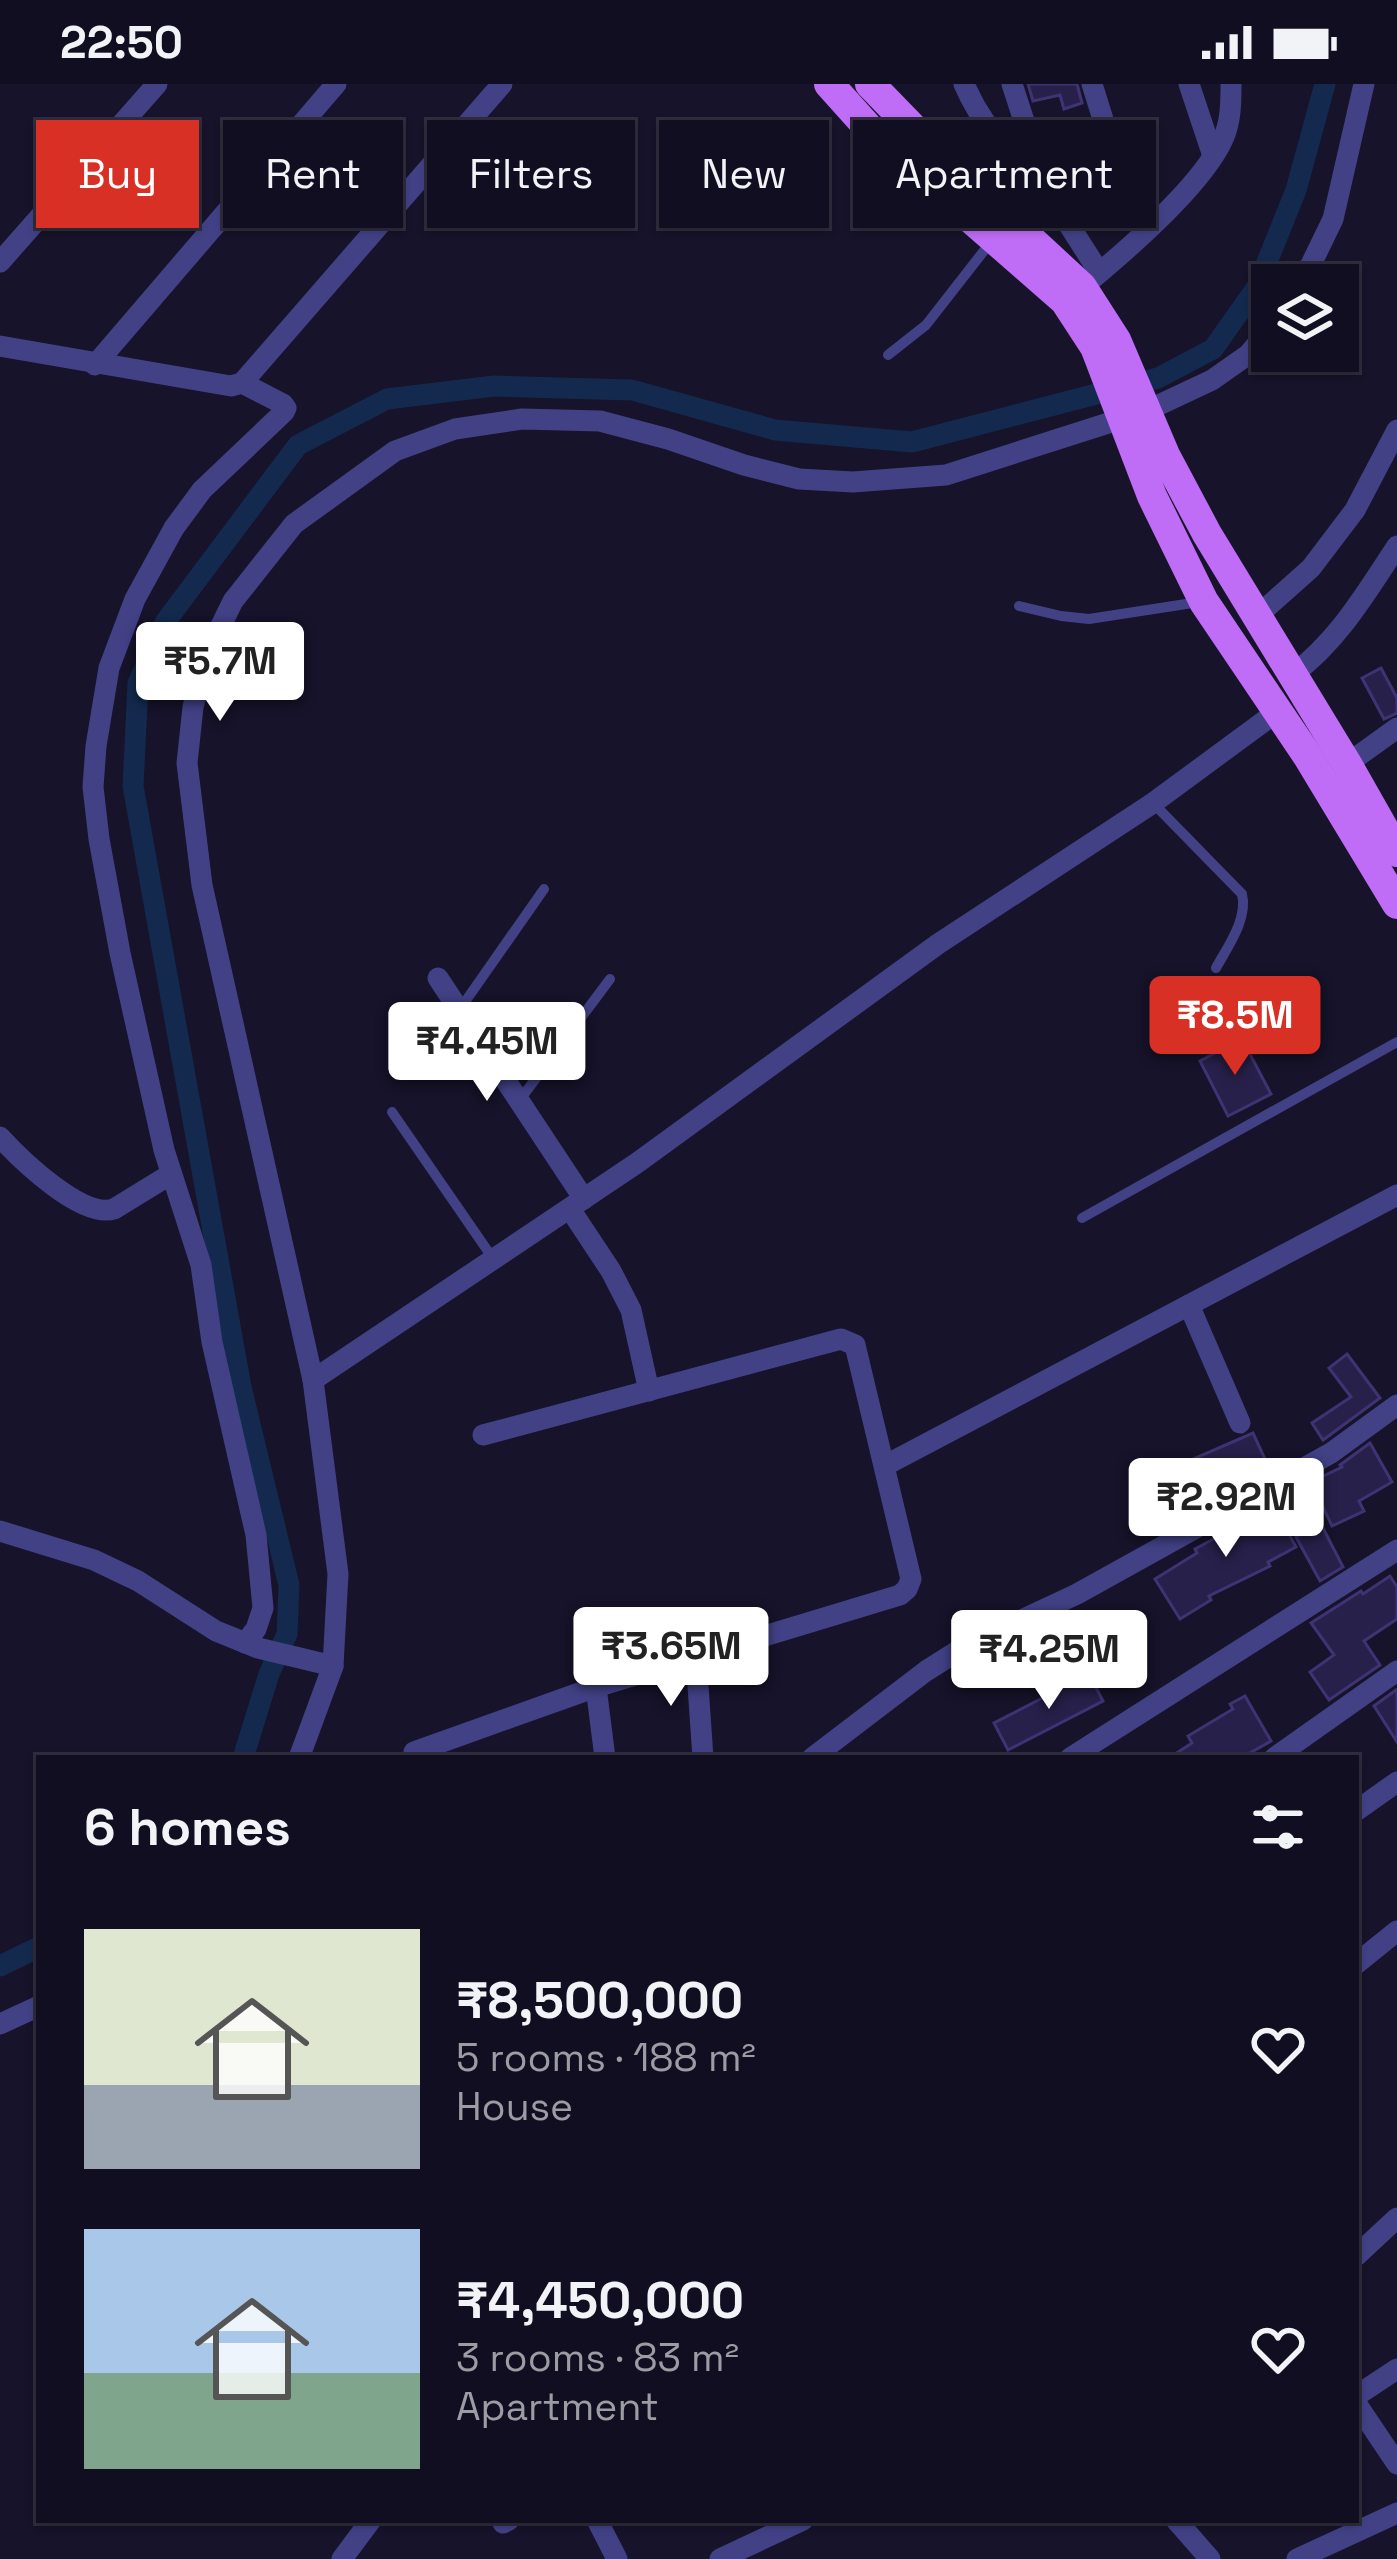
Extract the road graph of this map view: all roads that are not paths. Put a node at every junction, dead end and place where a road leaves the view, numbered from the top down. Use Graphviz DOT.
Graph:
graph roads {
  1 [pos="157,84"];
  2 [pos="336,84"];
  3 [pos="502,84"];
  4 [pos="829,84"];
  5 [pos="870,84"];
  6 [pos="964,84"];
  7 [pos="1012,84"];
  8 [pos="1092,84"];
  9 [pos="1189,84"];
  10 [pos="1231,84"];
  11 [pos="1364,84"];
  12 [pos="985,120"];
  13 [pos="1024,120"];
  14 [pos="1213,156"];
  15 [pos="1059,228"];
  16 [pos="1148,229"];
  17 [pos="994,238"];
  18 [pos="0,262"];
  19 [pos="1310,264"];
  20 [pos="1082,286"];
  21 [pos="0,346"];
  22 [pos="1251,352"];
  23 [pos="888,355"];
  24 [pos="95,364"];
  25 [pos="242,383"];
  26 [pos="1130,406"];
  27 [pos="1397,430"];
  28 [pos="1397,546"];
  29 [pos="1204,602"];
  30 [pos="1019,606"];
  31 [pos="1256,617"];
  32 [pos="1292,675"];
  33 [pos="1278,711"];
  34 [pos="1397,728"];
  35 [pos="1347,764"];
  36 [pos="1153,803"];
  37 [pos="1397,852"];
  38 [pos="544,889"];
  39 [pos="1397,904"];
  40 [pos="1216,968"];
  41 [pos="438,978"];
  42 [pos="610,979"];
  43 [pos="459,1010"];
  44 [pos="1397,1042"];
  45 [pos="519,1101"];
  46 [pos="392,1112"];
  47 [pos="0,1138"];
  48 [pos="171,1174"];
  49 [pos="1397,1195"];
  50 [pos="577,1204"];
  51 [pos="1082,1218"];
  52 [pos="494,1260"];
  53 [pos="1189,1305"];
  54 [pos="313,1380"];
  55 [pos="649,1391"];
  56 [pos="1397,1405"];
  57 [pos="1240,1423"];
  58 [pos="483,1435"];
  59 [pos="886,1466"];
  60 [pos="0,1531"];
  61 [pos="1397,1550"];
  62 [pos="251,1646"];
  63 [pos="696,1657"];
  64 [pos="324,1665"];
  65 [pos="1397,1671"];
  66 [pos="596,1687"];
  67 [pos="414,1752"];
  68 [pos="300,1755"];
  69 [pos="604,1755"];
  70 [pos="703,1755"];
  71 [pos="816,1755"];
  72 [pos="1075,1755"];
  73 [pos="1278,1755"];
  74 [pos="1397,1782"];
  75 [pos="1359,1809"];
  76 [pos="1397,1931"];
  77 [pos="1359,1962"];
  78 [pos="36,2007"];
  79 [pos="0,2024"];
  80 [pos="1397,2218"];
  81 [pos="1359,2253"];
  82 [pos="1397,2369"];
  83 [pos="1359,2398"];
  84 [pos="1359,2405"];
  85 [pos="1397,2464"];
  86 [pos="1397,2513"];
  87 [pos="369,2523"];
  88 [pos="598,2523"];
  89 [pos="747,2523"];
  90 [pos="796,2523"];
  91 [pos="1179,2523"];
  92 [pos="749,2544"];
  93 [pos="342,2559"];
  94 [pos="616,2559"];
  95 [pos="720,2559"];
  96 [pos="1210,2559"];
  97 [pos="1297,2559"];
  1 -- 18 [label="street"];
  2 -- 24 [label="street"];
  3 -- 25 [label="street"];
  4 -- 17 [label="main road"];
  5 -- 20 [label="main road"];
  6 -- 12 [label="street"];
  7 -- 13 [label="street"];
  8 -- 16 [label="street"];
  9 -- 14 [label="street"];
  10 -- 14 [label="street"];
  11 -- 19 [label="street"];
  14 -- 16 [label="street"];
  15 -- 20 [label="street"];
  16 -- 20 [label="street"];
  17 -- 20 [label="main road"];
  17 -- 23 [label="lane"];
  20 -- 26 [label="main road"];
  21 -- 24 [label="street"];
  22 -- 26 [label="street"];
  24 -- 25 [label="street"];
  25 -- 48 [label="street"];
  26 -- 29 [label="main road"];
  26 -- 31 [label="main road"];
  26 -- 54 [label="street"];
  27 -- 31 [label="street"];
  28 -- 32 [label="street"];
  29 -- 30 [label="lane"];
  29 -- 33 [label="main road"];
  31 -- 32 [label="main road"];
  32 -- 35 [label="main road"];
  33 -- 36 [label="street"];
  33 -- 39 [label="main road"];
  34 -- 35 [label="street"];
  35 -- 37 [label="main road"];
  36 -- 40 [label="lane"];
  36 -- 50 [label="street"];
  38 -- 43 [label="lane"];
  41 -- 43 [label="street"];
  42 -- 45 [label="lane"];
  43 -- 45 [label="street"];
  44 -- 51 [label="lane"];
  45 -- 50 [label="street"];
  46 -- 52 [label="lane"];
  47 -- 48 [label="street"];
  48 -- 62 [label="street"];
  49 -- 53 [label="street"];
  50 -- 52 [label="street"];
  50 -- 55 [label="street"];
  52 -- 54 [label="street"];
  53 -- 57 [label="street"];
  53 -- 59 [label="street"];
  54 -- 64 [label="street"];
  55 -- 58 [label="street"];
  55 -- 59 [label="street"];
  56 -- 71 [label="street"];
  59 -- 63 [label="street"];
  60 -- 62 [label="street"];
  61 -- 72 [label="street"];
  62 -- 64 [label="street"];
  63 -- 66 [label="street"];
  63 -- 70 [label="street"];
  64 -- 68 [label="street"];
  65 -- 73 [label="street"];
  66 -- 67 [label="street"];
  66 -- 69 [label="street"];
  74 -- 75 [label="street"];
  76 -- 77 [label="street"];
  78 -- 79 [label="street"];
  80 -- 81 [label="street"];
  82 -- 83 [label="street"];
  84 -- 85 [label="street"];
  86 -- 97 [label="street"];
  87 -- 93 [label="street"];
  88 -- 94 [label="street"];
  89 -- 92 [label="street"];
  90 -- 92 [label="street"];
  91 -- 96 [label="street"];
  92 -- 95 [label="street"];
}
